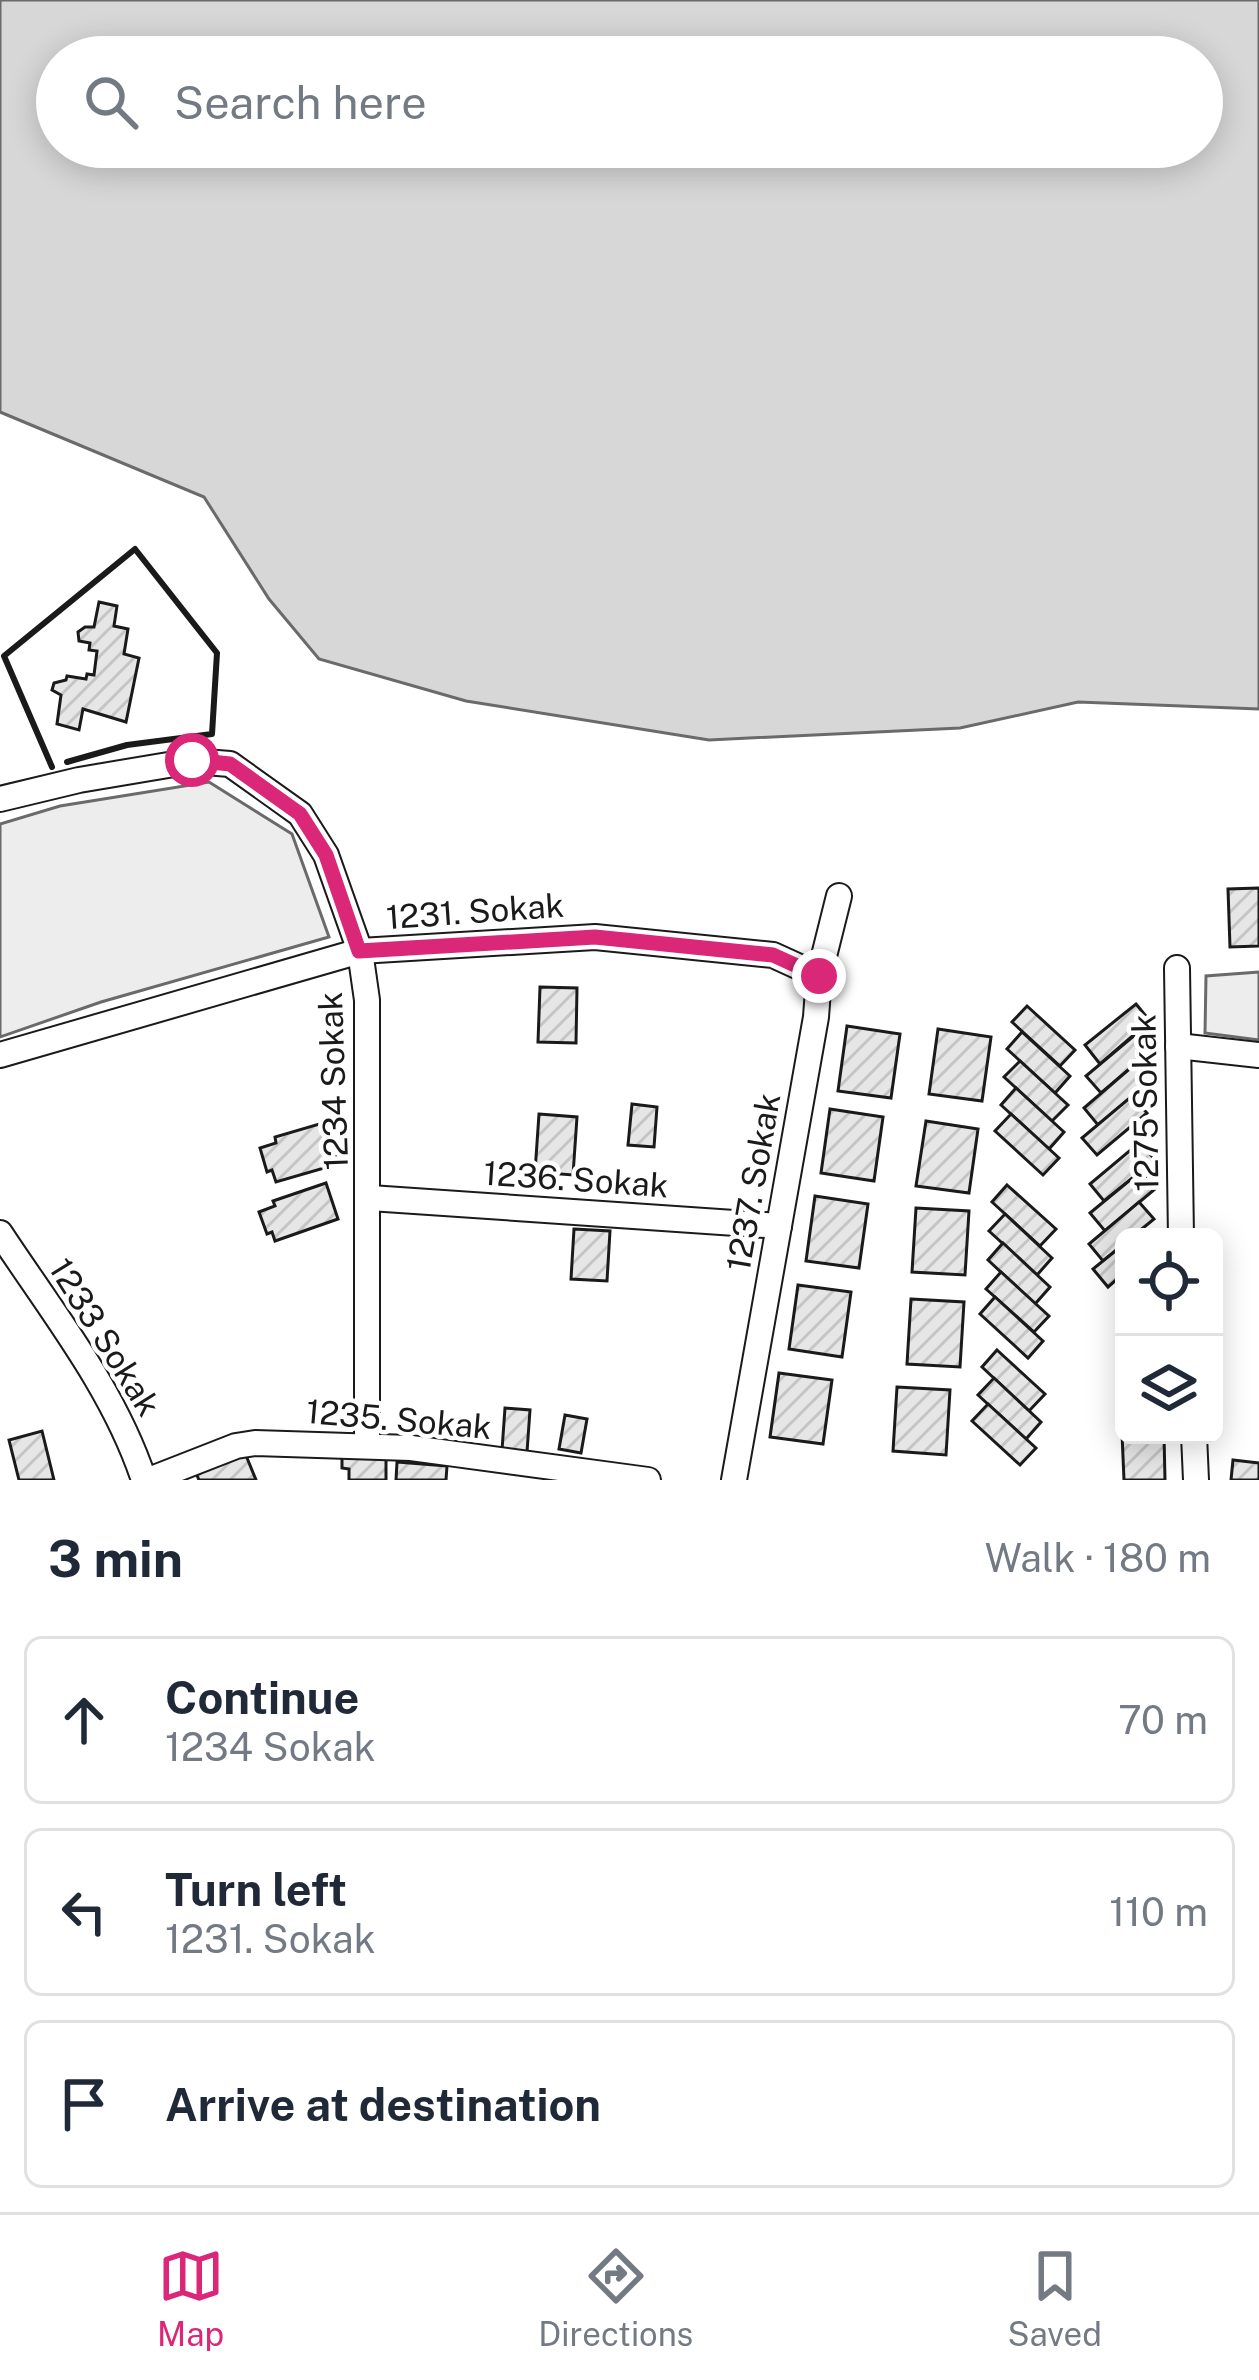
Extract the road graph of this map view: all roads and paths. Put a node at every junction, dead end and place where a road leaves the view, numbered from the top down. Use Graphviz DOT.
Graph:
graph roads {
  1 [pos="0,799"];
  2 [pos="839,896"];
  3 [pos="359,951"];
  4 [pos="1177,968"];
  5 [pos="819,976"];
  6 [pos="1178,1046"];
  7 [pos="1259,1054"];
  8 [pos="0,1055"];
  9 [pos="370,1198"];
  10 [pos="779,1226"];
  11 [pos="1181,1228"];
  12 [pos="0,1233"];
  13 [pos="1194,1444"];
  14 [pos="368,1445"];
  15 [pos="146,1480"];
  16 [pos="648,1480"];
  17 [pos="734,1480"];
  18 [pos="1196,1480"];
  1 -- 3 [label="street, 1234 Sokak"];
  2 -- 5 [label="street, 1237. Sokak"];
  3 -- 5 [label="street, 1231. Sokak"];
  3 -- 8 [label="street, 1231. Sokak"];
  3 -- 9 [label="street, 1234 Sokak"];
  4 -- 6 [label="street, 1275 Sokak"];
  5 -- 10 [label="street, 1237. Sokak"];
  6 -- 7 [label="street"];
  6 -- 11 [label="street, 1275 Sokak"];
  9 -- 10 [label="street, 1236. Sokak"];
  9 -- 14 [label="street, 1234 Sokak"];
  10 -- 17 [label="street, 1237. Sokak"];
  12 -- 15 [label="street, 1233 Sokak"];
  13 -- 18 [label="street"];
  14 -- 15 [label="street, 1235. Sokak"];
  14 -- 16 [label="street, 1235. Sokak"];
}
